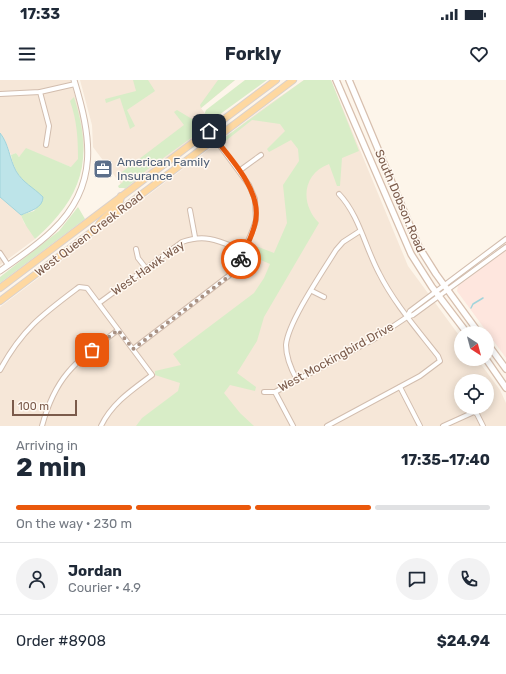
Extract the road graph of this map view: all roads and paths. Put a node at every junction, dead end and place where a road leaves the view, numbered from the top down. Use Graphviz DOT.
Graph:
graph roads {
  1 [pos="276,80"];
  2 [pos="293,80"];
  3 [pos="336,80"];
  4 [pos="348,80"];
  5 [pos="75,82"];
  6 [pos="40,92"];
  7 [pos="0,94"];
  8 [pos="209,131"];
  9 [pos="215,139"];
  10 [pos="46,145"];
  11 [pos="261,154"];
  12 [pos="239,171"];
  13 [pos="339,194"];
  14 [pos="121,196"];
  15 [pos="190,210"];
  16 [pos="97,227"];
  17 [pos="360,231"];
  18 [pos="195,237"];
  19 [pos="506,239"];
  20 [pos="506,247"];
  21 [pos="136,249"];
  22 [pos="244,251"];
  23 [pos="0,253"];
  24 [pos="8,265"];
  25 [pos="145,267"];
  26 [pos="0,271"];
  27 [pos="0,288"];
  28 [pos="446,288"];
  29 [pos="312,291"];
  30 [pos="437,294"];
  31 [pos="324,297"];
  32 [pos="0,301"];
  33 [pos="98,303"];
  34 [pos="407,317"];
  35 [pos="462,326"];
  36 [pos="474,326"];
  37 [pos="118,330"];
  38 [pos="133,349"];
  39 [pos="494,353"];
  40 [pos="491,366"];
  41 [pos="0,370"];
  42 [pos="506,370"];
  43 [pos="297,380"];
  44 [pos="400,387"];
  45 [pos="506,388"];
  46 [pos="264,392"];
  47 [pos="275,392"];
  48 [pos="42,426"];
  49 [pos="101,426"];
  50 [pos="293,426"];
  51 [pos="327,426"];
  52 [pos="420,426"];
  53 [pos="443,426"];
  54 [pos="483,426"];
  1 -- 8 [label="main road, West Queen Creek Road"];
  2 -- 9 [label="main road, West Queen Creek Road"];
  3 -- 30 [label="main road, South Dobson Road"];
  4 -- 28 [label="main road, South Dobson Road"];
  5 -- 6 [label="street"];
  5 -- 24 [label="street"];
  6 -- 7 [label="street"];
  6 -- 10 [label="street"];
  8 -- 9 [label="street"];
  8 -- 14 [label="main road, West Queen Creek Road"];
  9 -- 12 [label="street"];
  9 -- 16 [label="main road, West Queen Creek Road"];
  11 -- 12 [label="street"];
  12 -- 22 [label="street"];
  13 -- 17 [label="street"];
  14 -- 16 [label="main road"];
  14 -- 27 [label="main road, West Queen Creek Road"];
  15 -- 18 [label="street"];
  16 -- 32 [label="main road, West Queen Creek Road"];
  17 -- 29 [label="street"];
  17 -- 34 [label="street"];
  18 -- 22 [label="street, West Hawk Way"];
  18 -- 25 [label="street, West Hawk Way"];
  19 -- 28 [label="street, West Mockingbird Drive"];
  20 -- 28 [label="street, West Mockingbird Drive"];
  21 -- 25 [label="street"];
  22 -- 38 [label="street"];
  23 -- 24 [label="street"];
  24 -- 26 [label="street"];
  25 -- 33 [label="street, West Hawk Way"];
  28 -- 30 [label="street, West Mockingbird Drive"];
  28 -- 36 [label="main road, South Dobson Road"];
  29 -- 31 [label="street"];
  29 -- 43 [label="street"];
  30 -- 34 [label="street, West Mockingbird Drive"];
  30 -- 35 [label="main road, South Dobson Road"];
  33 -- 37 [label="street"];
  33 -- 41 [label="street"];
  34 -- 43 [label="street, West Mockingbird Drive"];
  34 -- 44 [label="street"];
  37 -- 38 [label="street"];
  37 -- 48 [label="street"];
  38 -- 49 [label="street"];
  39 -- 42 [label="main road"];
  40 -- 45 [label="main road"];
  43 -- 47 [label="street, West Mockingbird Drive"];
  44 -- 51 [label="street"];
  44 -- 52 [label="street"];
  46 -- 47 [label="street, West Mockingbird Drive"];
  47 -- 50 [label="street"];
  53 -- 54 [label="street"];
}
